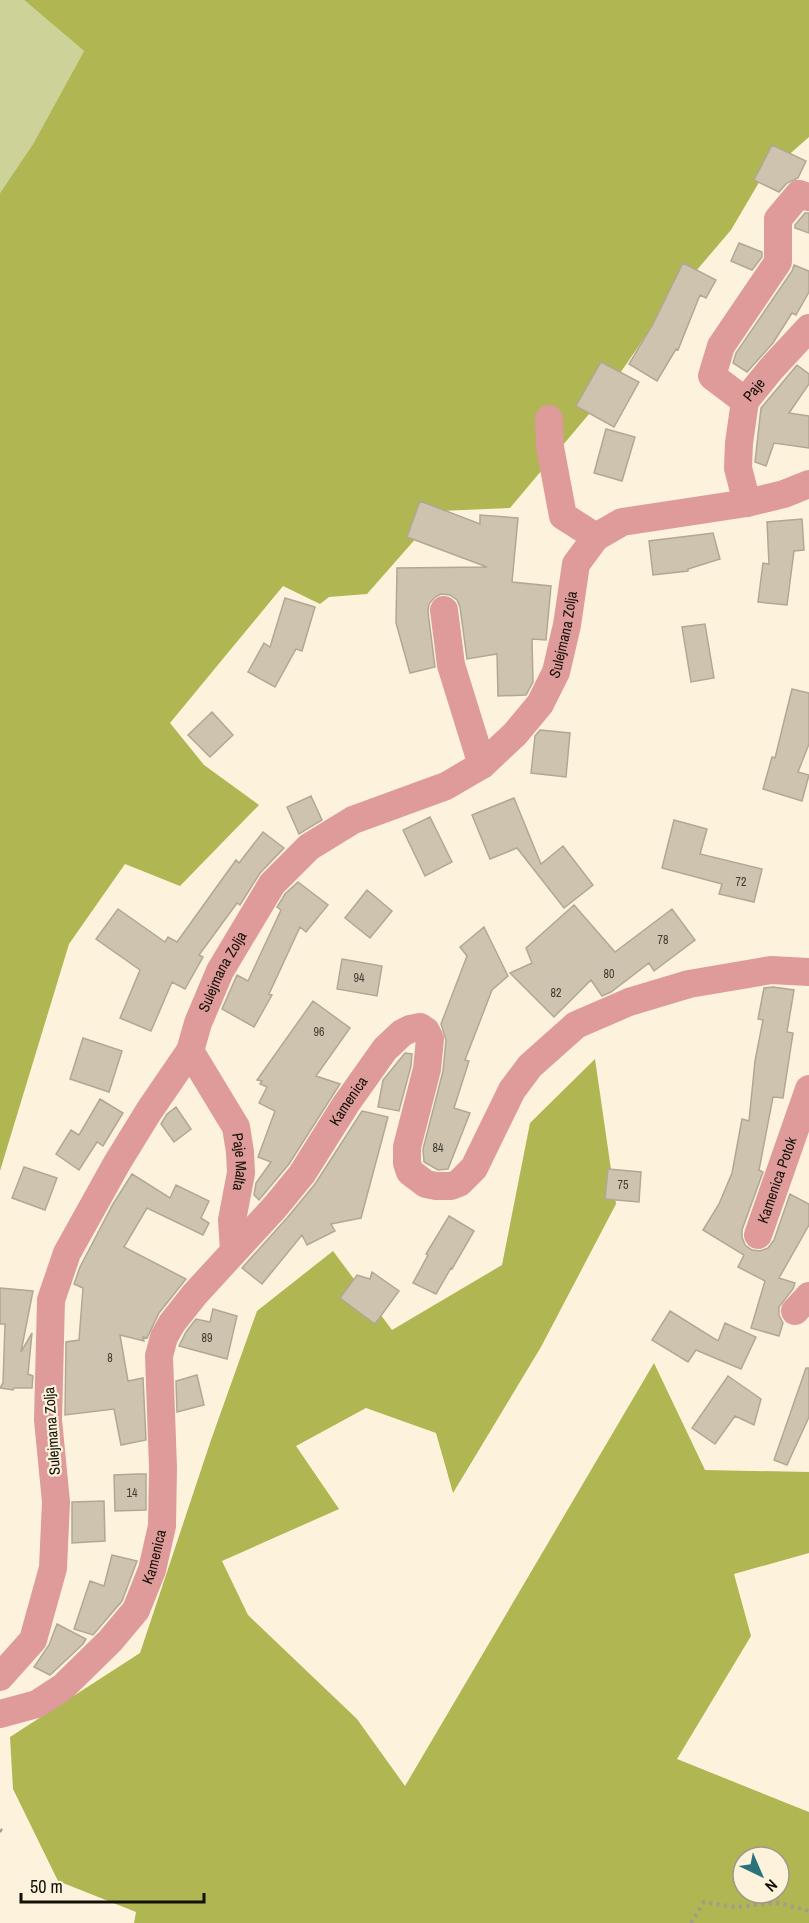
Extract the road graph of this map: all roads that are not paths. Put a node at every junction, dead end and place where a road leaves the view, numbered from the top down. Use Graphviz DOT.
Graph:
graph roads {
  1 [pos="809,197"];
  2 [pos="809,328"];
  3 [pos="746,401"];
  4 [pos="549,419"];
  5 [pos="809,483"];
  6 [pos="747,503"];
  7 [pos="596,537"];
  8 [pos="444,610"];
  9 [pos="482,765"];
  10 [pos="809,972"];
  11 [pos="190,1051"];
  12 [pos="809,1089"];
  13 [pos="758,1235"];
  14 [pos="234,1251"];
  15 [pos="0,1677"];
  16 [pos="0,1714"];
  1 -- 3 [label="street"];
  2 -- 3 [label="street, Paje"];
  3 -- 6 [label="street, Paje"];
  4 -- 7 [label="street"];
  5 -- 6 [label="street, Sulejmana Zolja"];
  6 -- 7 [label="street, Sulejmana Zolja"];
  7 -- 9 [label="street, Sulejmana Zolja"];
  8 -- 9 [label="street"];
  9 -- 11 [label="street, Sulejmana Zolja"];
  10 -- 14 [label="street, Kamenica"];
  11 -- 14 [label="street, Paje Malta"];
  11 -- 15 [label="street, Sulejmana Zolja"];
  12 -- 13 [label="street, Kamenica Potok"];
  14 -- 16 [label="street, Kamenica"];
}
